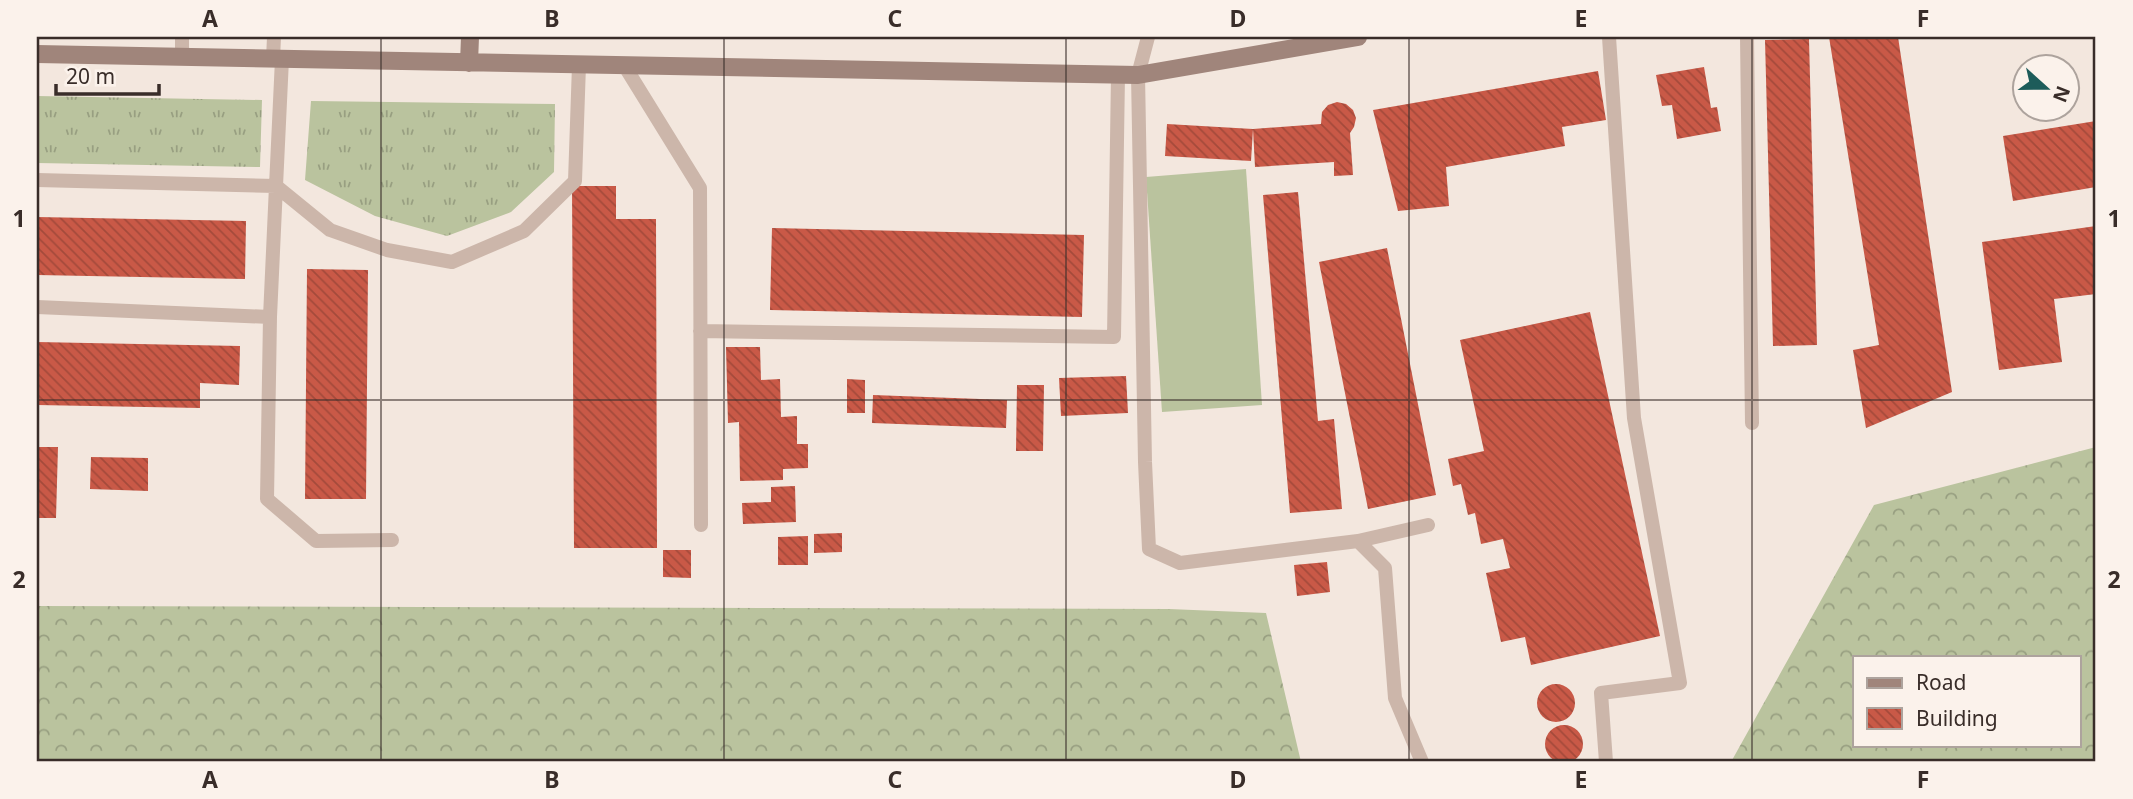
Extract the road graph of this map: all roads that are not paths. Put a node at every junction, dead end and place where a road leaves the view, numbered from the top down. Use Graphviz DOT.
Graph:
graph roads {
  1 [pos="182,37"];
  2 [pos="274,37"];
  3 [pos="470,37"];
  4 [pos="1148,37"];
  5 [pos="1359,37"];
  6 [pos="1609,37"];
  7 [pos="1747,37"];
  8 [pos="37,54"];
  9 [pos="181,57"];
  10 [pos="278,59"];
  11 [pos="469,63"];
  12 [pos="579,65"];
  13 [pos="624,65"];
  14 [pos="1118,75"];
  15 [pos="1138,75"];
  16 [pos="37,180"];
  17 [pos="276,186"];
  18 [pos="37,307"];
  19 [pos="270,317"];
  20 [pos="700,331"];
  21 [pos="1752,423"];
  22 [pos="701,525"];
  23 [pos="1428,525"];
  24 [pos="392,540"];
  25 [pos="1358,541"];
  26 [pos="1422,762"];
  27 [pos="1606,762"];
  1 -- 9 [label="lane"];
  2 -- 10 [label="lane"];
  3 -- 11 [label="main road"];
  4 -- 15 [label="lane"];
  5 -- 15 [label="main road"];
  6 -- 27 [label="lane"];
  7 -- 21 [label="lane"];
  8 -- 9 [label="main road"];
  9 -- 10 [label="main road"];
  10 -- 11 [label="main road"];
  10 -- 17 [label="lane"];
  11 -- 12 [label="main road"];
  12 -- 13 [label="main road"];
  12 -- 17 [label="lane"];
  13 -- 14 [label="main road"];
  13 -- 20 [label="lane"];
  14 -- 15 [label="main road"];
  14 -- 20 [label="lane"];
  15 -- 25 [label="lane"];
  16 -- 17 [label="lane"];
  17 -- 19 [label="lane"];
  18 -- 19 [label="lane"];
  19 -- 24 [label="lane"];
  20 -- 22 [label="lane"];
  23 -- 25 [label="lane"];
  25 -- 26 [label="lane"];
}
